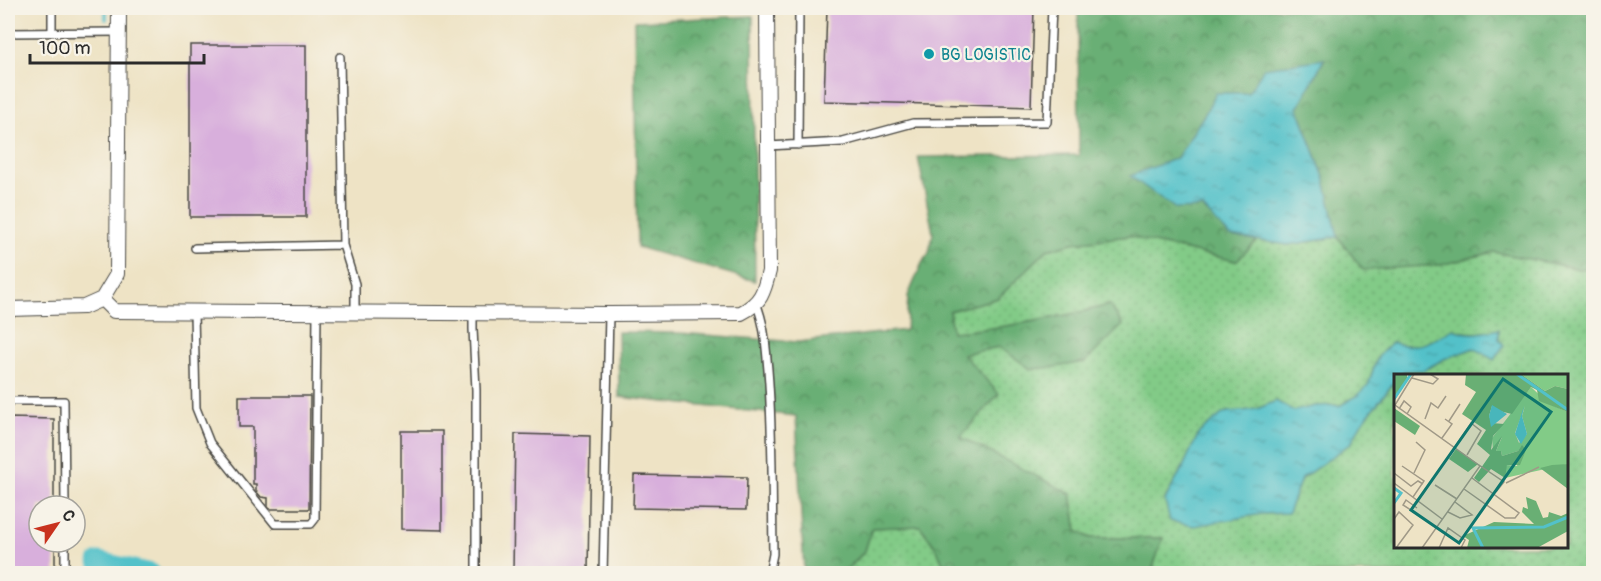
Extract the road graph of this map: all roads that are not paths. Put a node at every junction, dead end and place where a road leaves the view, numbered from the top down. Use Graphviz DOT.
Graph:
graph roads {
  1 [pos="52,8"];
  2 [pos="119,8"];
  3 [pos="767,8"];
  4 [pos="799,8"];
  5 [pos="1052,8"];
  6 [pos="119,32"];
  7 [pos="8,33"];
  8 [pos="52,33"];
  9 [pos="340,57"];
  10 [pos="798,145"];
  11 [pos="768,146"];
  12 [pos="343,245"];
  13 [pos="195,248"];
  14 [pos="102,299"];
  15 [pos="756,303"];
  16 [pos="8,309"];
  17 [pos="318,311"];
  18 [pos="355,311"];
  19 [pos="194,312"];
  20 [pos="473,313"];
  21 [pos="609,314"];
  22 [pos="8,401"];
  23 [pos="65,494"];
  24 [pos="65,554"];
  25 [pos="65,573"];
  26 [pos="476,573"];
  27 [pos="603,573"];
  28 [pos="769,573"];
  1 -- 8 [label="lane"];
  2 -- 6 [label="street"];
  3 -- 11 [label="street"];
  4 -- 10 [label="lane"];
  5 -- 10 [label="lane"];
  6 -- 8 [label="lane"];
  6 -- 14 [label="street"];
  7 -- 8 [label="lane"];
  9 -- 12 [label="lane"];
  10 -- 11 [label="lane"];
  11 -- 15 [label="street"];
  12 -- 13 [label="lane"];
  12 -- 18 [label="lane"];
  14 -- 16 [label="street"];
  14 -- 19 [label="street"];
  15 -- 21 [label="street"];
  15 -- 28 [label="lane"];
  17 -- 18 [label="street"];
  17 -- 19 [label="street"];
  17 -- 19 [label="lane"];
  18 -- 20 [label="street"];
  20 -- 21 [label="street"];
  20 -- 26 [label="lane"];
  21 -- 27 [label="lane"];
  22 -- 23 [label="lane"];
  24 -- 25 [label="lane"];
}
